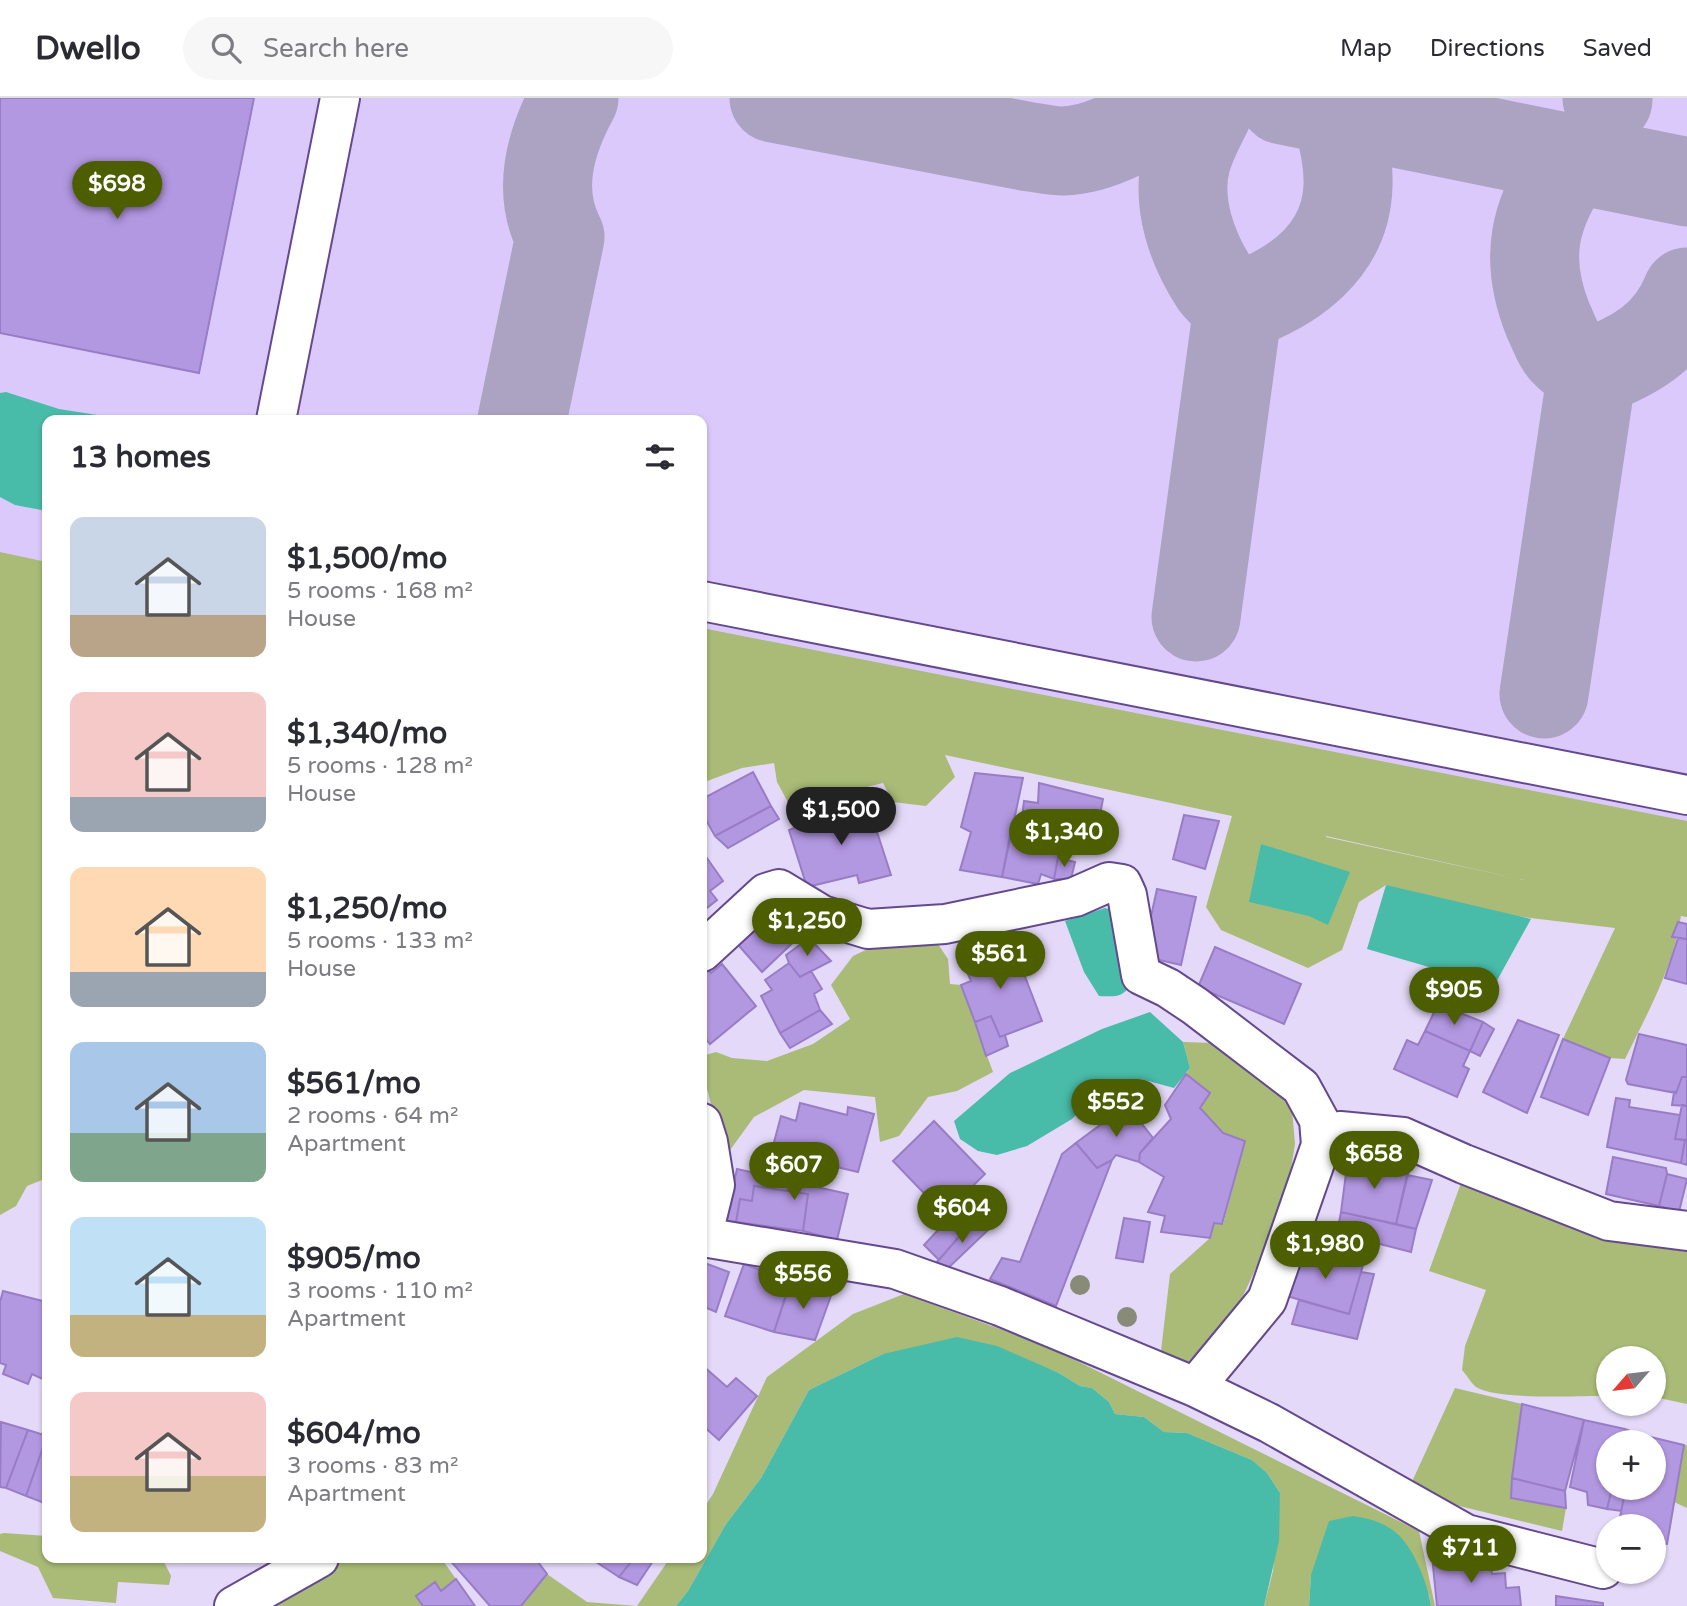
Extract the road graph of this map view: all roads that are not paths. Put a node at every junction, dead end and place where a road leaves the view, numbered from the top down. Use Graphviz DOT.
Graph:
graph roads {
  1 [pos="340,98"];
  2 [pos="277,415"];
  3 [pos="707,602"];
  4 [pos="1687,794"];
  5 [pos="707,947"];
  6 [pos="707,1139"];
  7 [pos="1321,1145"];
  8 [pos="707,1218"];
  9 [pos="1687,1231"];
  10 [pos="707,1239"];
  11 [pos="1195,1387"];
  12 [pos="310,1563"];
  13 [pos="1596,1567"];
  14 [pos="234,1606"];
  1 -- 2 [label="street"];
  3 -- 4 [label="street"];
  5 -- 7 [label="street"];
  6 -- 8 [label="street"];
  7 -- 9 [label="street"];
  7 -- 11 [label="street"];
  10 -- 11 [label="street"];
  11 -- 13 [label="street"];
  12 -- 14 [label="street"];
}
